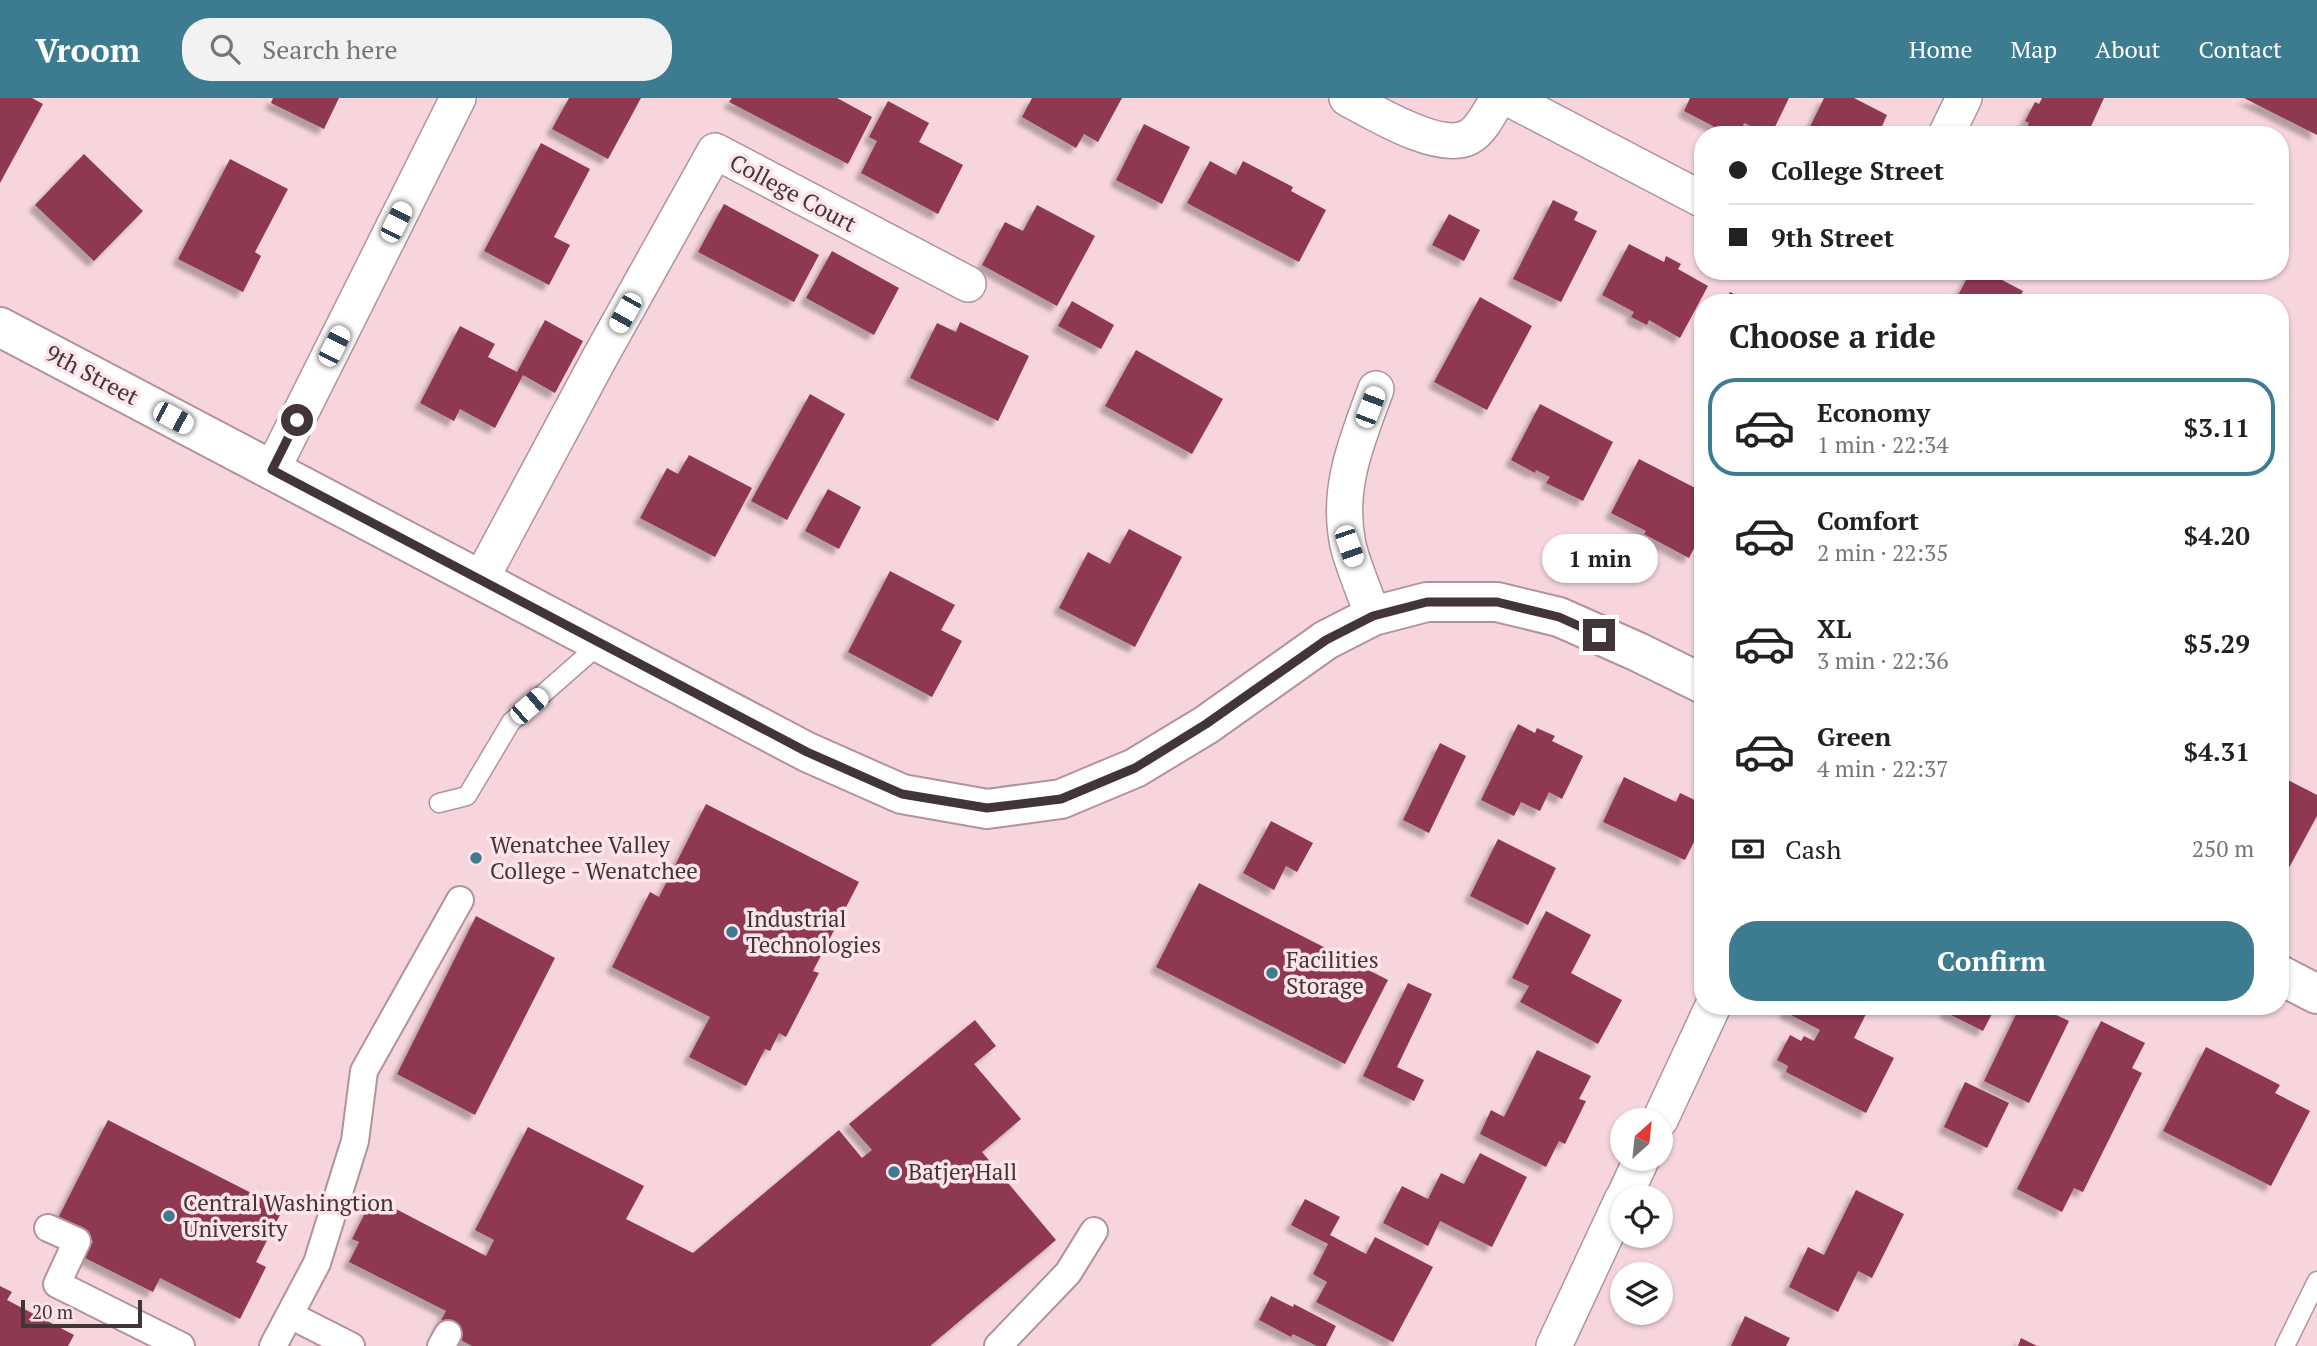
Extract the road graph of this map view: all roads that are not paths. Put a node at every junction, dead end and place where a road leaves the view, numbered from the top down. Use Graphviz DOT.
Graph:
graph roads {
  1 [pos="458,98"];
  2 [pos="1347,98"];
  3 [pos="1499,98"];
  4 [pos="1508,98"];
  5 [pos="1964,98"];
  6 [pos="1950,126"];
  7 [pos="1694,195"];
  8 [pos="968,284"];
  9 [pos="0,327"];
  10 [pos="1376,389"];
  11 [pos="272,470"];
  12 [pos="481,579"];
  13 [pos="1373,616"];
  14 [pos="601,643"];
  15 [pos="1694,680"];
  16 [pos="439,803"];
  17 [pos="460,900"];
  18 [pos="2289,980"];
  19 [pos="2317,994"];
  20 [pos="1709,1015"];
  21 [pos="1666,1108"];
  22 [pos="1610,1226"];
  23 [pos="48,1228"];
  24 [pos="1094,1231"];
  25 [pos="2317,1281"];
  26 [pos="290,1315"];
  27 [pos="181,1346"];
  28 [pos="274,1346"];
  29 [pos="351,1346"];
  30 [pos="998,1346"];
  31 [pos="1554,1346"];
  32 [pos="2285,1346"];
  1 -- 11 [label="street"];
  2 -- 3 [label="street"];
  4 -- 7 [label="street"];
  5 -- 6 [label="street"];
  8 -- 12 [label="street, College Court"];
  9 -- 11 [label="street, 9th Street"];
  10 -- 13 [label="street"];
  11 -- 12 [label="street, 9th Street"];
  12 -- 14 [label="street, 9th Street"];
  13 -- 14 [label="street, 9th Street"];
  13 -- 15 [label="street, 9th Street"];
  14 -- 16 [label="lane"];
  17 -- 26 [label="street"];
  18 -- 19 [label="street"];
  20 -- 21 [label="street"];
  22 -- 31 [label="street"];
  23 -- 27 [label="street"];
  24 -- 30 [label="street"];
  25 -- 32 [label="lane"];
  26 -- 28 [label="street"];
  26 -- 29 [label="street"];
}
